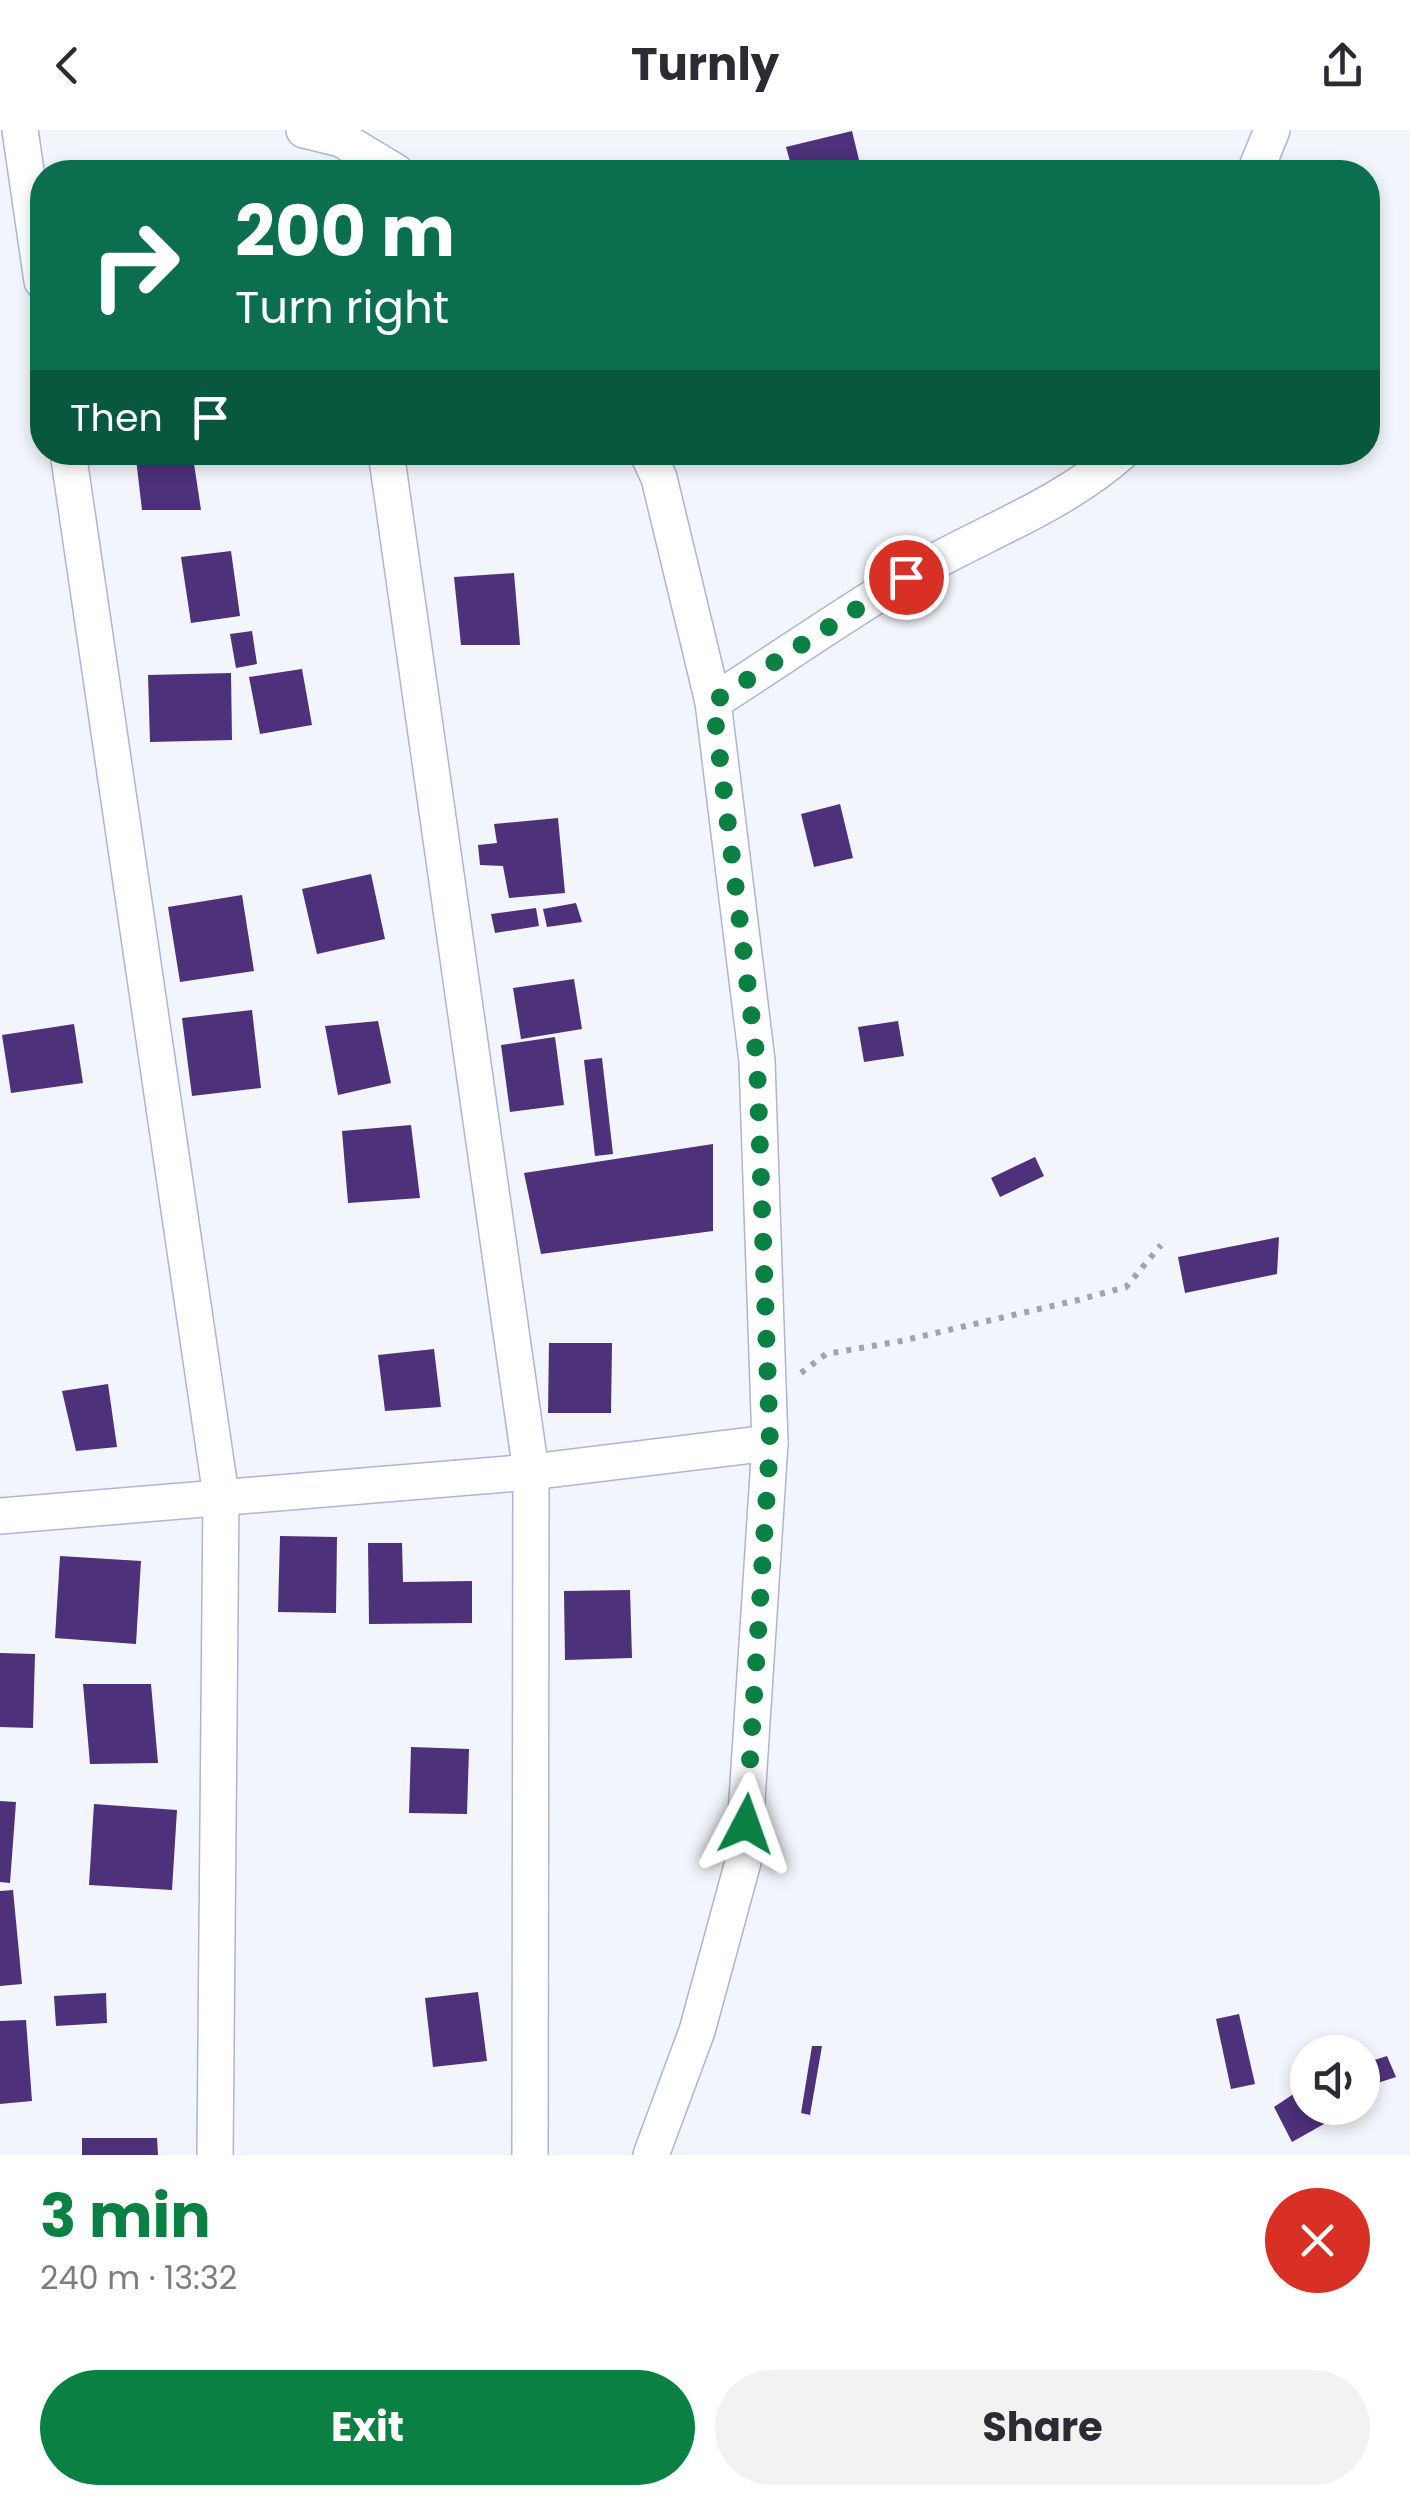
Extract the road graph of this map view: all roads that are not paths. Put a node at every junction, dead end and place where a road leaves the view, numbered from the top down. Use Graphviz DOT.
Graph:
graph roads {
  1 [pos="20,130"];
  2 [pos="304,130"];
  3 [pos="1272,130"];
  4 [pos="344,156"];
  5 [pos="1260,160"];
  6 [pos="30,199"];
  7 [pos="70,465"];
  8 [pos="388,465"];
  9 [pos="653,465"];
  10 [pos="1108,465"];
  11 [pos="713,702"];
  12 [pos="770,1444"];
  13 [pos="530,1472"];
  14 [pos="221,1496"];
  15 [pos="0,1516"];
  16 [pos="216,2155"];
  17 [pos="530,2155"];
  18 [pos="652,2155"];
  1 -- 6 [label="street"];
  2 -- 4 [label="street"];
  3 -- 5 [label="street"];
  7 -- 14 [label="street"];
  8 -- 13 [label="street"];
  9 -- 11 [label="street"];
  10 -- 11 [label="street"];
  11 -- 12 [label="street"];
  12 -- 13 [label="street"];
  12 -- 18 [label="street"];
  13 -- 14 [label="street"];
  13 -- 17 [label="street"];
  14 -- 15 [label="street"];
  14 -- 16 [label="street"];
}
